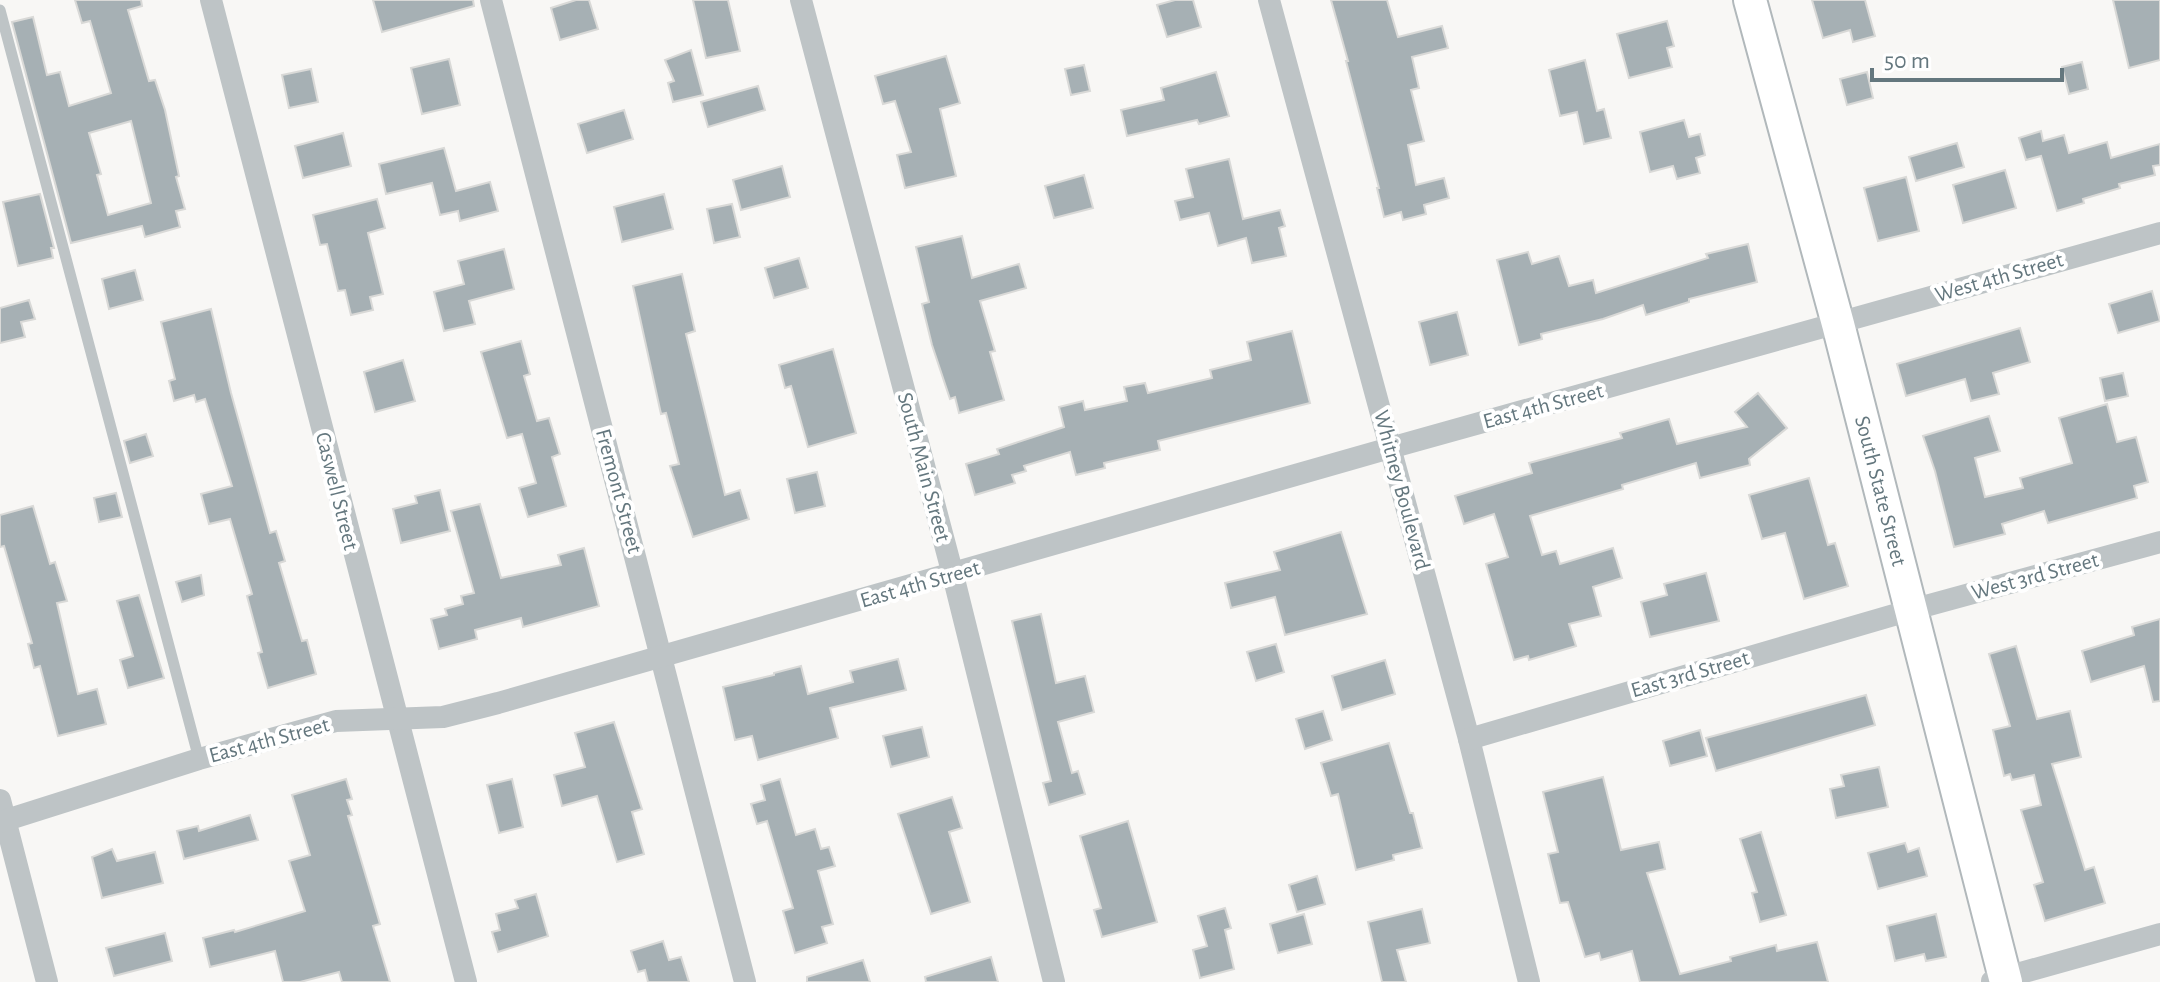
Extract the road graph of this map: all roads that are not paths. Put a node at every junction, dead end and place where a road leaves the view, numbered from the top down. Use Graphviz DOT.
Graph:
graph roads {
  1 [pos="211,0"];
  2 [pos="491,0"];
  3 [pos="801,0"];
  4 [pos="1269,0"];
  5 [pos="1750,0"];
  6 [pos="0,10"];
  7 [pos="2160,233"];
  8 [pos="1838,324"];
  9 [pos="1390,448"];
  10 [pos="2160,542"];
  11 [pos="953,575"];
  12 [pos="1911,610"];
  13 [pos="662,655"];
  14 [pos="396,719"];
  15 [pos="1469,739"];
  16 [pos="199,759"];
  17 [pos="2,814"];
  18 [pos="2160,934"];
  19 [pos="2000,980"];
  20 [pos="47,982"];
  21 [pos="466,982"];
  22 [pos="745,982"];
  23 [pos="1054,982"];
  24 [pos="1529,982"];
  1 -- 14 [label="street, Caswell Street"];
  2 -- 13 [label="street, Fremont Street"];
  3 -- 11 [label="street, South Main Street"];
  4 -- 9 [label="street, Whitney Boulevard"];
  5 -- 8 [label="main road, South State Street"];
  6 -- 16 [label="lane"];
  7 -- 8 [label="street, West 4th Street"];
  8 -- 9 [label="street, East 4th Street"];
  8 -- 12 [label="main road, South State Street"];
  9 -- 11 [label="street, East 4th Street"];
  9 -- 15 [label="street, Whitney Boulevard"];
  10 -- 12 [label="street, West 3rd Street"];
  11 -- 13 [label="street, East 4th Street"];
  11 -- 23 [label="street, South Main Street"];
  12 -- 15 [label="street, East 3rd Street"];
  12 -- 19 [label="main road, South State Street"];
  13 -- 14 [label="street, East 4th Street"];
  13 -- 22 [label="street, Fremont Street"];
  14 -- 16 [label="street, East 4th Street"];
  14 -- 21 [label="street, Caswell Street"];
  15 -- 24 [label="street, Whitney Boulevard"];
  16 -- 17 [label="street, East 4th Street"];
  17 -- 20 [label="street"];
  18 -- 19 [label="street"];
}
